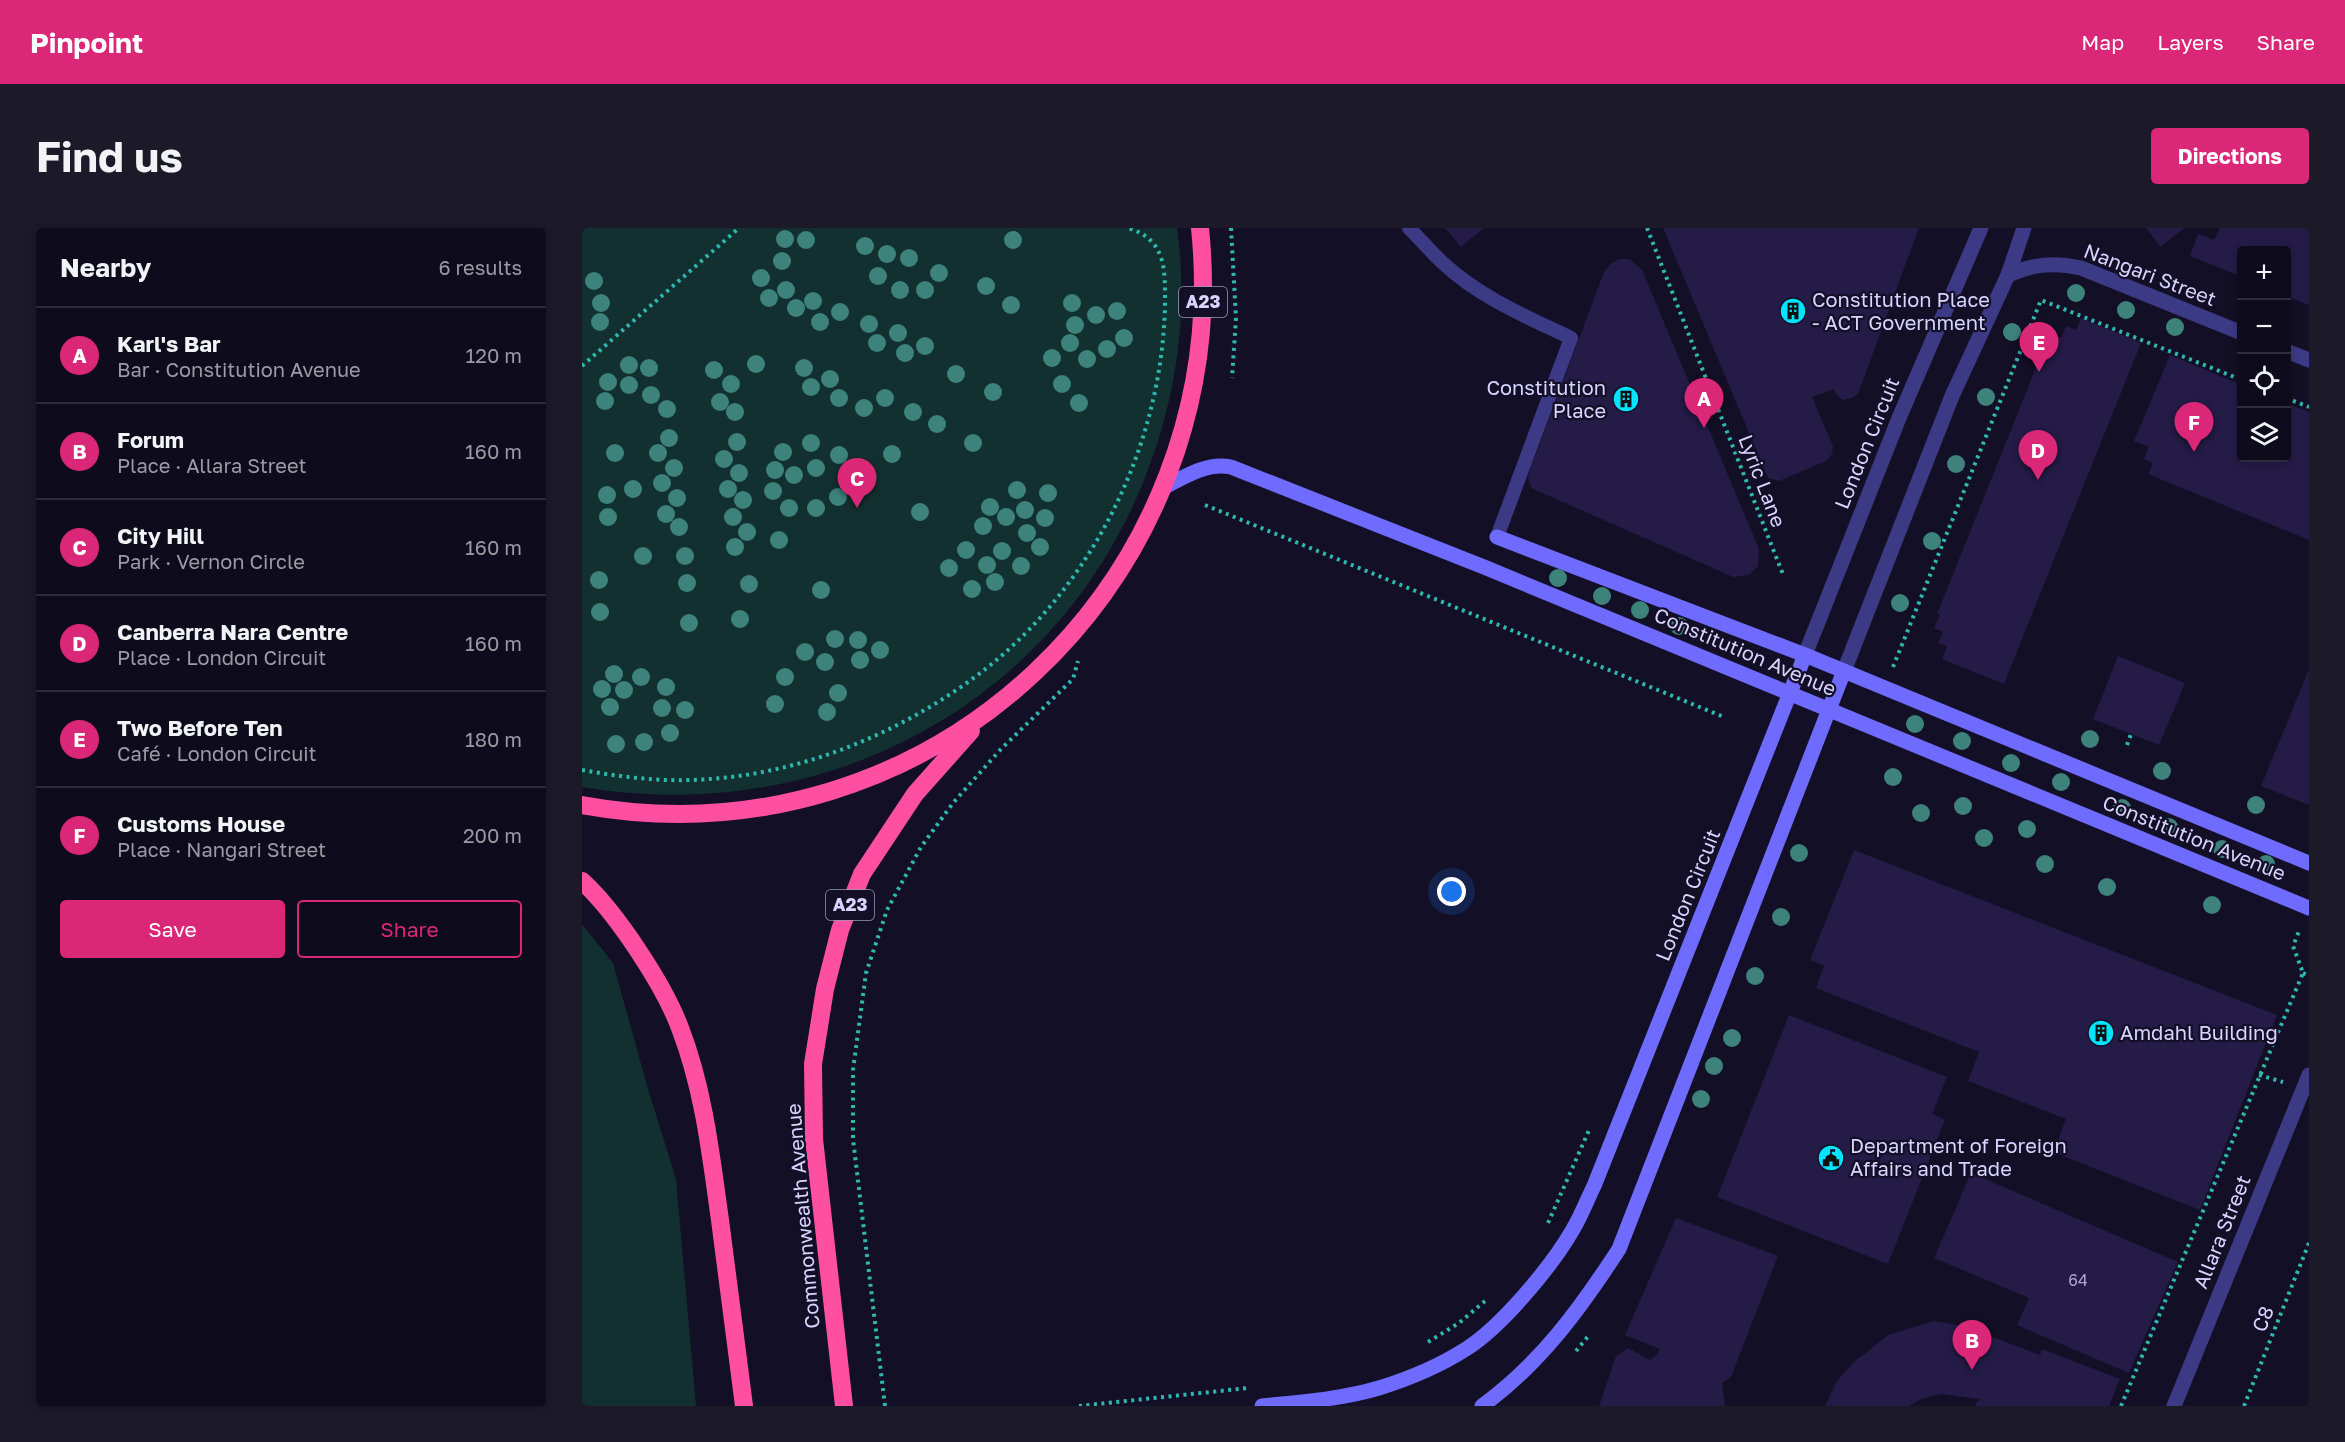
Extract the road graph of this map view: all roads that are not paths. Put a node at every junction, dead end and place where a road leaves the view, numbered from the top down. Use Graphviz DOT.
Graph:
graph roads {
  1 [pos="1200,228"];
  2 [pos="1409,228"];
  3 [pos="1981,228"];
  4 [pos="2024,228"];
  5 [pos="2008,275"];
  6 [pos="2237,331"];
  7 [pos="2291,353"];
  8 [pos="2309,360"];
  9 [pos="1163,488"];
  10 [pos="1497,537"];
  11 [pos="1806,655"];
  12 [pos="1844,670"];
  13 [pos="1790,693"];
  14 [pos="1828,710"];
  15 [pos="988,712"];
  16 [pos="582,805"];
  17 [pos="2309,863"];
  18 [pos="582,881"];
  19 [pos="2309,908"];
  20 [pos="2309,1075"];
  21 [pos="744,1406"];
  22 [pos="844,1406"];
  23 [pos="1262,1406"];
  24 [pos="1482,1406"];
  25 [pos="2174,1406"];
  1 -- 9 [label="highway, A23"];
  2 -- 10 [label="lane"];
  3 -- 11 [label="street, London Circuit"];
  4 -- 5 [label="street"];
  5 -- 6 [label="street, Nangari Street"];
  5 -- 12 [label="street"];
  7 -- 8 [label="street"];
  9 -- 13 [label="street, Constitution Avenue"];
  9 -- 15 [label="highway, A23"];
  10 -- 11 [label="street, Constitution Avenue"];
  11 -- 12 [label="street, Constitution Avenue"];
  11 -- 13 [label="street, London Circuit"];
  12 -- 14 [label="street"];
  12 -- 17 [label="street, Constitution Avenue"];
  13 -- 14 [label="street, Constitution Avenue"];
  13 -- 23 [label="street, London Circuit"];
  14 -- 19 [label="street, Constitution Avenue"];
  14 -- 24 [label="street"];
  15 -- 16 [label="highway, A23"];
  15 -- 22 [label="highway, Commonwealth Avenue / A23"];
  18 -- 21 [label="highway"];
  20 -- 25 [label="street, Allara Street"];
}
